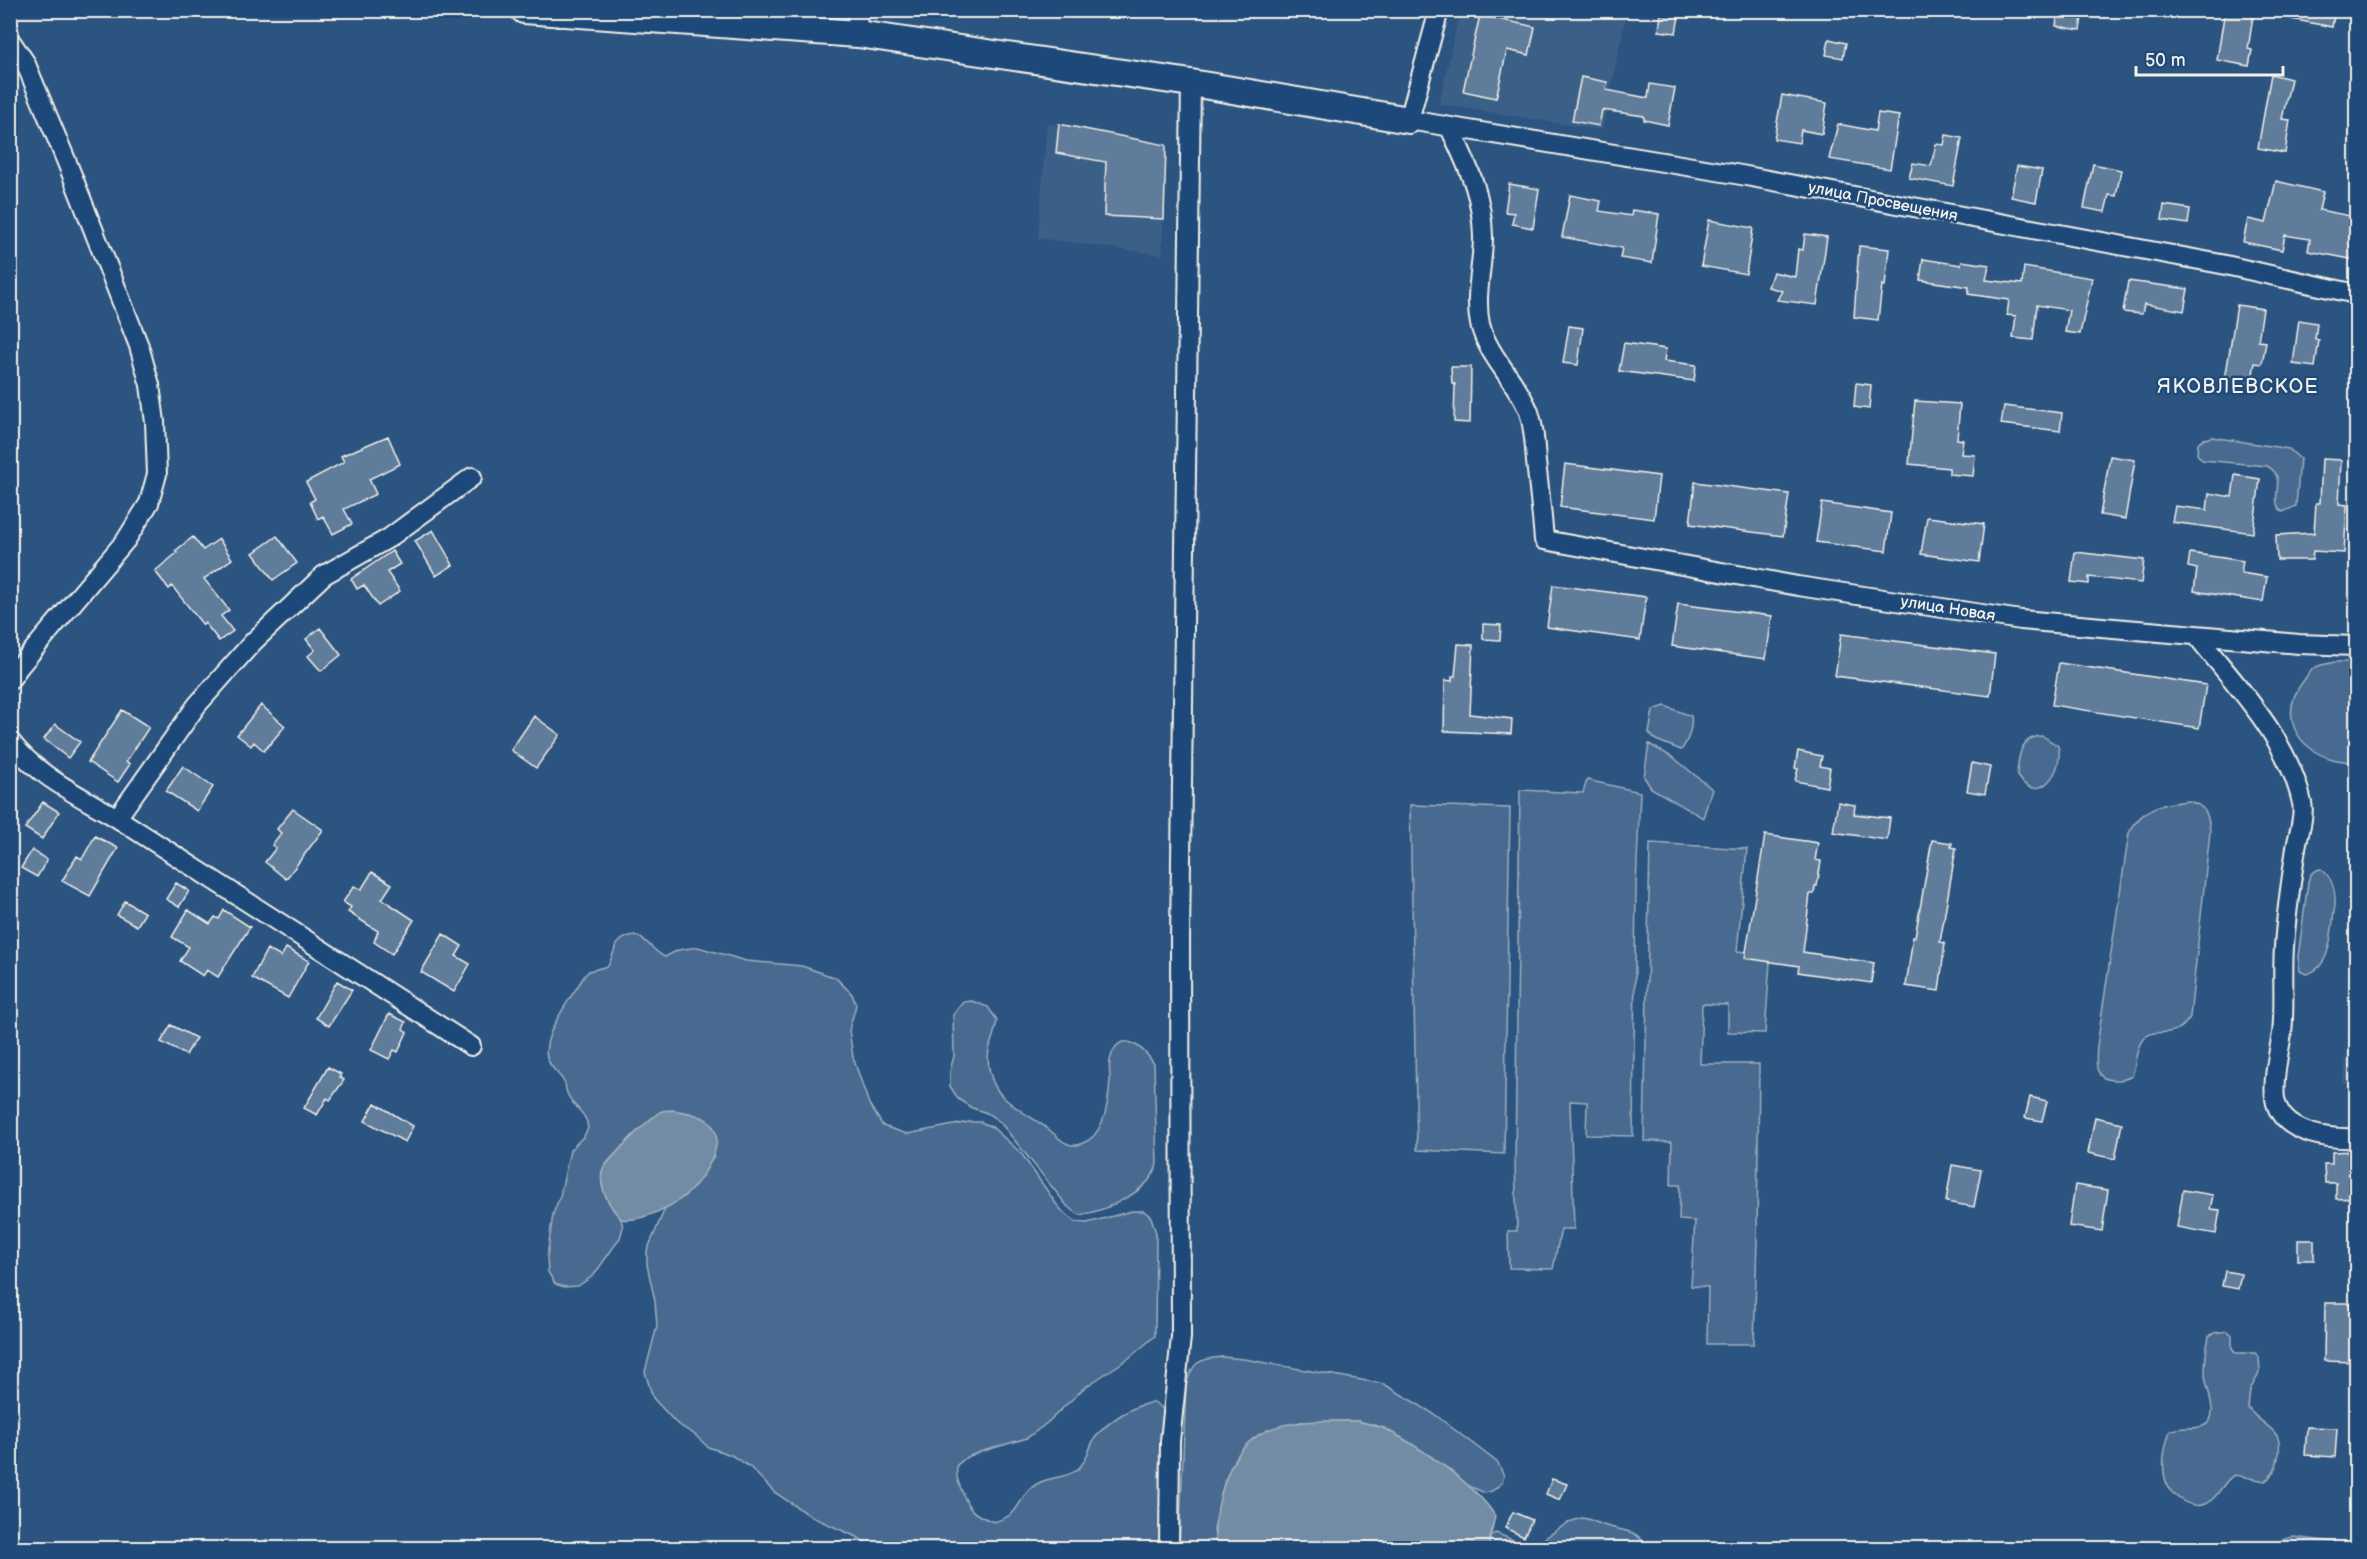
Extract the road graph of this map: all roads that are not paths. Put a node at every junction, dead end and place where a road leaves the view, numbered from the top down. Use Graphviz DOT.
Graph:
graph roads {
  1 [pos="524,10"];
  2 [pos="1439,10"];
  3 [pos="858,22"];
  4 [pos="10,40"];
  5 [pos="1191,82"];
  6 [pos="1408,120"];
  7 [pos="1450,128"];
  8 [pos="2356,294"];
  9 [pos="472,477"];
  10 [pos="2197,636"];
  11 [pos="2356,646"];
  12 [pos="10,680"];
  13 [pos="10,741"];
  14 [pos="117,818"];
  15 [pos="471,1046"];
  16 [pos="2356,1138"];
  17 [pos="1168,1548"];
  1 -- 3 [label="street"];
  2 -- 6 [label="street"];
  3 -- 5 [label="street"];
  4 -- 12 [label="street"];
  5 -- 6 [label="street"];
  5 -- 17 [label="street"];
  6 -- 7 [label="street, улица Просвещения"];
  7 -- 8 [label="street, улица Просвещения"];
  7 -- 10 [label="street, улица Новая"];
  9 -- 14 [label="street"];
  10 -- 11 [label="street, улица Новая"];
  10 -- 16 [label="street"];
  13 -- 14 [label="street"];
  14 -- 15 [label="street"];
}
